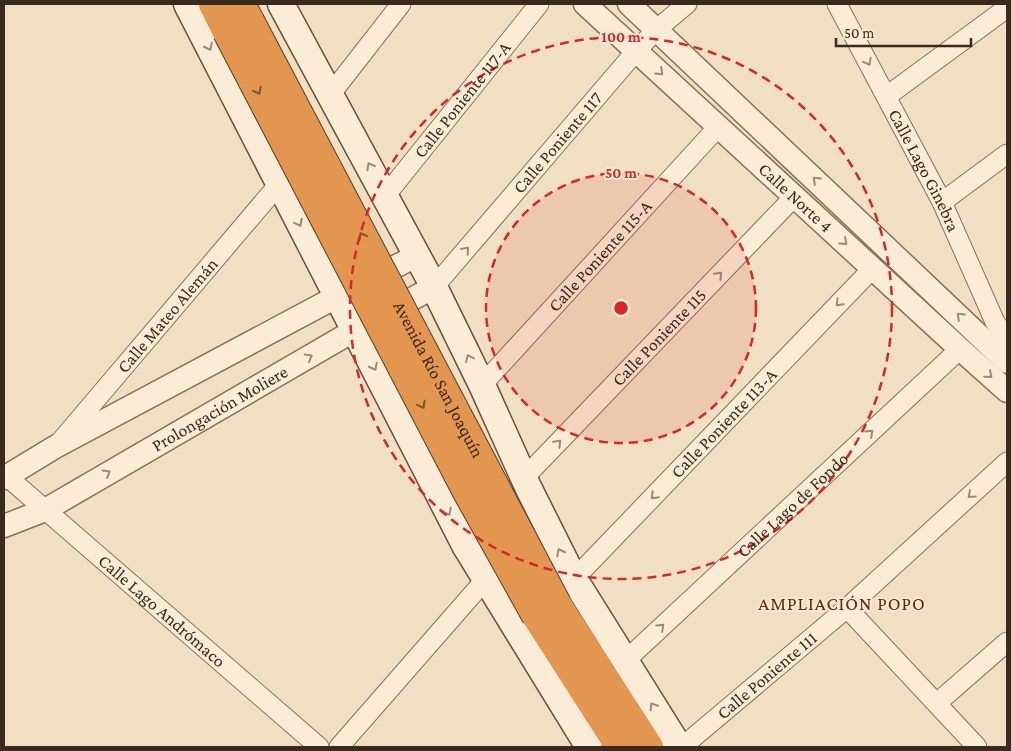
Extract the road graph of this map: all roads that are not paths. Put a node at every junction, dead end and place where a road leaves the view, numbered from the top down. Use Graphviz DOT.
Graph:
graph roads {
  1 [pos="187,4"];
  2 [pos="213,4"];
  3 [pos="281,4"];
  4 [pos="401,4"];
  5 [pos="539,4"];
  6 [pos="585,4"];
  7 [pos="629,4"];
  8 [pos="687,4"];
  9 [pos="837,4"];
  10 [pos="1007,8"];
  11 [pos="240,19"];
  12 [pos="657,29"];
  13 [pos="637,50"];
  14 [pos="330,95"];
  15 [pos="887,96"];
  16 [pos="718,127"];
  17 [pos="1007,154"];
  18 [pos="279,184"];
  19 [pos="386,195"];
  20 [pos="794,197"];
  21 [pos="942,202"];
  22 [pos="418,256"];
  23 [pos="873,268"];
  24 [pos="434,287"];
  25 [pos="338,296"];
  26 [pos="994,323"];
  27 [pos="355,330"];
  28 [pos="1007,338"];
  29 [pos="960,349"];
  30 [pos="1007,362"];
  31 [pos="482,385"];
  32 [pos="1007,390"];
  33 [pos="55,447"];
  34 [pos="1007,462"];
  35 [pos="5,476"];
  36 [pos="524,478"];
  37 [pos="44,510"];
  38 [pos="540,511"];
  39 [pos="4,526"];
  40 [pos="466,547"];
  41 [pos="574,579"];
  42 [pos="485,580"];
  43 [pos="847,608"];
  44 [pos="546,610"];
  45 [pos="1007,642"];
  46 [pos="625,661"];
  47 [pos="937,704"];
  48 [pos="319,747"];
  49 [pos="339,747"];
  50 [pos="589,747"];
  51 [pos="620,747"];
  52 [pos="649,747"];
  53 [pos="680,747"];
  54 [pos="977,747"];
  1 -- 18 [label="main road, one-way"];
  2 -- 11 [label="highway, Avenida Río San Joaquín"];
  3 -- 14 [label="main road, Avenida Río San Joaquín"];
  4 -- 14 [label="street"];
  5 -- 19 [label="street, Calle Poniente 117-A"];
  6 -- 13 [label="street, Calle Norte 4"];
  7 -- 12 [label="street, Calle Norte 4"];
  8 -- 12 [label="street, Calle Poniente 117"];
  9 -- 15 [label="street, Calle Lago Ginebra, one-way"];
  10 -- 15 [label="street"];
  11 -- 44 [label="highway, Avenida Río San Joaquín, bridge"];
  12 -- 13 [label="street, Calle Poniente 117"];
  26 -- 12 [label="street, Calle Norte 4, one-way"];
  13 -- 16 [label="street, Calle Norte 4, one-way"];
  24 -- 13 [label="street, Calle Poniente 117, one-way"];
  19 -- 14 [label="main road, Avenida Río San Joaquín, one-way"];
  15 -- 21 [label="street, Calle Lago Ginebra"];
  16 -- 20 [label="street, Calle Norte 4"];
  16 -- 31 [label="street, Calle Poniente 115-A"];
  17 -- 21 [label="street"];
  18 -- 25 [label="main road, one-way"];
  18 -- 33 [label="street, Calle Mateo Alemán"];
  19 -- 22 [label="main road, Avenida Río San Joaquín"];
  20 -- 23 [label="street, Calle Norte 4, one-way"];
  36 -- 20 [label="street, Calle Poniente 115, one-way"];
  21 -- 26 [label="street, Calle Lago Ginebra"];
  22 -- 24 [label="main road, Avenida Río San Joaquín"];
  22 -- 25 [label="street"];
  23 -- 29 [label="street, Calle Norte 4"];
  23 -- 41 [label="street, Calle Poniente 113-A, one-way"];
  24 -- 27 [label="street, Prolongación Moliere"];
  31 -- 24 [label="main road, Avenida Río San Joaquín, one-way"];
  25 -- 27 [label="main road"];
  25 -- 33 [label="street"];
  26 -- 28 [label="street, Calle Lago Ginebra"];
  26 -- 30 [label="street, Calle Norte 4"];
  37 -- 27 [label="street, Prolongación Moliere, one-way"];
  27 -- 40 [label="main road, one-way"];
  29 -- 32 [label="street, Calle Norte 4, one-way"];
  46 -- 29 [label="street, Calle Lago de Fondo, one-way"];
  31 -- 36 [label="main road, Avenida Río San Joaquín"];
  33 -- 35 [label="street"];
  34 -- 43 [label="street, Calle Poniente 111, one-way"];
  35 -- 37 [label="street, Calle Lago Andrómaco"];
  36 -- 38 [label="main road, Avenida Río San Joaquín"];
  37 -- 39 [label="street, Prolongación Moliere"];
  37 -- 48 [label="street, Calle Lago Andrómaco"];
  38 -- 40 [label="main road"];
  41 -- 38 [label="main road, Avenida Río San Joaquín, one-way"];
  40 -- 42 [label="main road"];
  41 -- 46 [label="main road, Avenida Río San Joaquín"];
  42 -- 49 [label="street"];
  42 -- 50 [label="main road"];
  43 -- 47 [label="street"];
  43 -- 53 [label="street, Calle Poniente 111"];
  44 -- 51 [label="highway, Avenida Río San Joaquín"];
  44 -- 52 [label="highway, Avenida Río San Joaquín"];
  45 -- 47 [label="street"];
  53 -- 46 [label="main road, Avenida Río San Joaquín, one-way"];
  47 -- 54 [label="street"];
}
